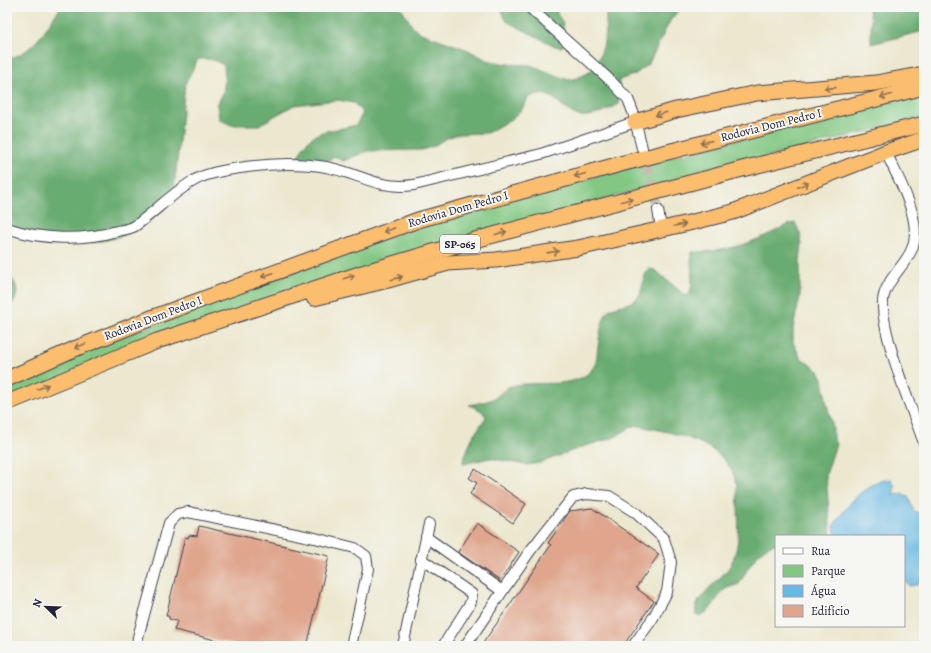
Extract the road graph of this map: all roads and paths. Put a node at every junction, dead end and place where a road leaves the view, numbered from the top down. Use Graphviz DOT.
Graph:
graph roads {
  1 [pos="528,7"];
  2 [pos="924,74"];
  3 [pos="924,87"];
  4 [pos="635,122"];
  5 [pos="924,124"];
  6 [pos="924,140"];
  7 [pos="642,148"];
  8 [pos="886,152"];
  9 [pos="658,210"];
  10 [pos="7,228"];
  11 [pos="661,228"];
  12 [pos="157,341"];
  13 [pos="7,379"];
  14 [pos="7,403"];
  15 [pos="924,443"];
  16 [pos="429,524"];
  17 [pos="426,537"];
  18 [pos="421,559"];
  19 [pos="502,591"];
  20 [pos="137,646"];
  21 [pos="351,646"];
  22 [pos="403,646"];
  23 [pos="443,646"];
  24 [pos="465,646"];
  25 [pos="633,646"];
  1 -- 4 [label="street"];
  2 -- 4 [label="highway, one-way"];
  3 -- 13 [label="highway, Rodovia Dom Pedro I, one-way"];
  4 -- 7 [label="street"];
  4 -- 10 [label="street"];
  12 -- 5 [label="highway, Rodovia Dom Pedro I / SP-065, one-way"];
  6 -- 8 [label="highway"];
  11 -- 8 [label="highway, one-way"];
  8 -- 15 [label="street"];
  9 -- 11 [label="street"];
  12 -- 11 [label="highway, one-way"];
  14 -- 12 [label="highway, Rodovia Dom Pedro I / SP-065, one-way"];
  16 -- 17 [label="street"];
  17 -- 18 [label="street"];
  17 -- 19 [label="street"];
  18 -- 22 [label="street"];
  18 -- 23 [label="street"];
  19 -- 24 [label="street"];
  19 -- 25 [label="street"];
  20 -- 21 [label="street"];
}
